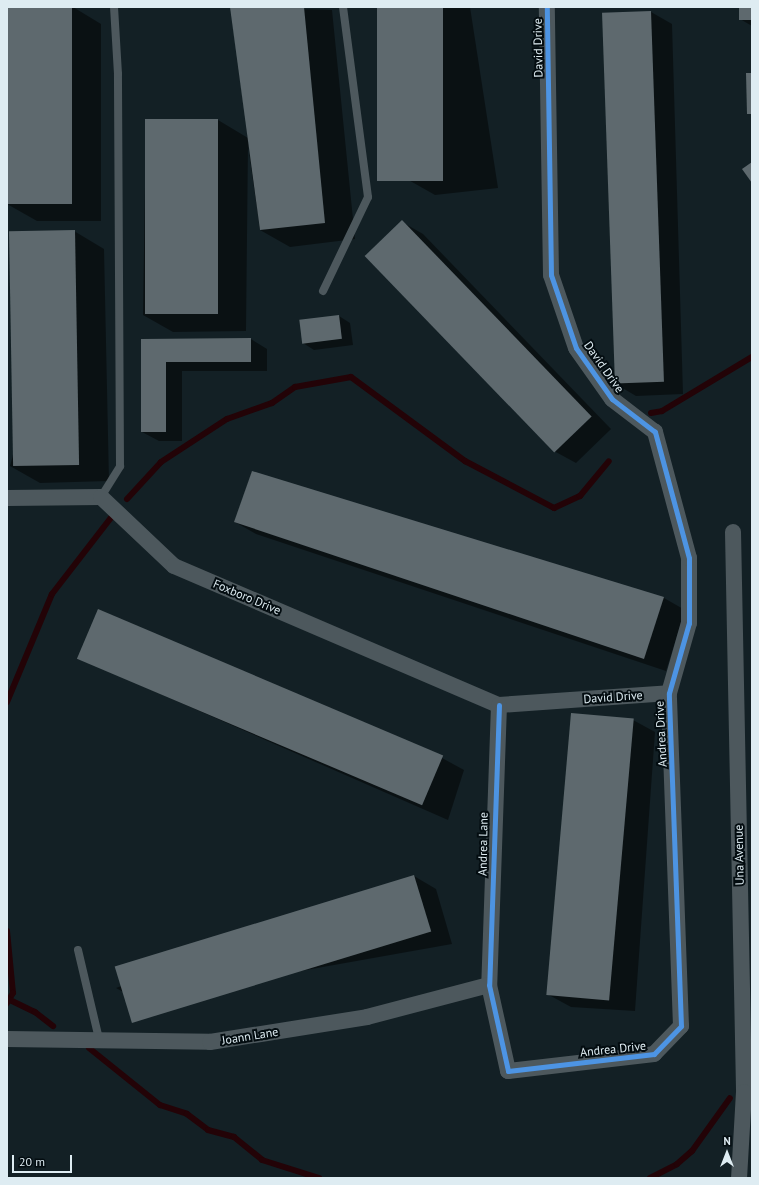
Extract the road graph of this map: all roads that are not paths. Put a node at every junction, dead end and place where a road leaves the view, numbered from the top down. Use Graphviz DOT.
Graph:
graph roads {
  1 [pos="114,7"];
  2 [pos="343,7"];
  3 [pos="547,7"];
  4 [pos="324,291"];
  5 [pos="102,497"];
  6 [pos="7,498"];
  7 [pos="733,532"];
  8 [pos="669,693"];
  9 [pos="499,705"];
  10 [pos="78,950"];
  11 [pos="488,984"];
  12 [pos="7,1039"];
  13 [pos="99,1039"];
  14 [pos="739,1178"];
  1 -- 5 [label="lane"];
  2 -- 4 [label="lane"];
  3 -- 8 [label="street, David Drive"];
  5 -- 6 [label="street"];
  5 -- 9 [label="street, Foxboro Drive"];
  7 -- 14 [label="street, Una Avenue"];
  8 -- 9 [label="street, David Drive"];
  8 -- 11 [label="street, Andrea Drive"];
  9 -- 11 [label="street, Andrea Lane"];
  10 -- 13 [label="lane"];
  11 -- 13 [label="street, Joann Lane"];
  12 -- 13 [label="street, Joann Lane"];
}
